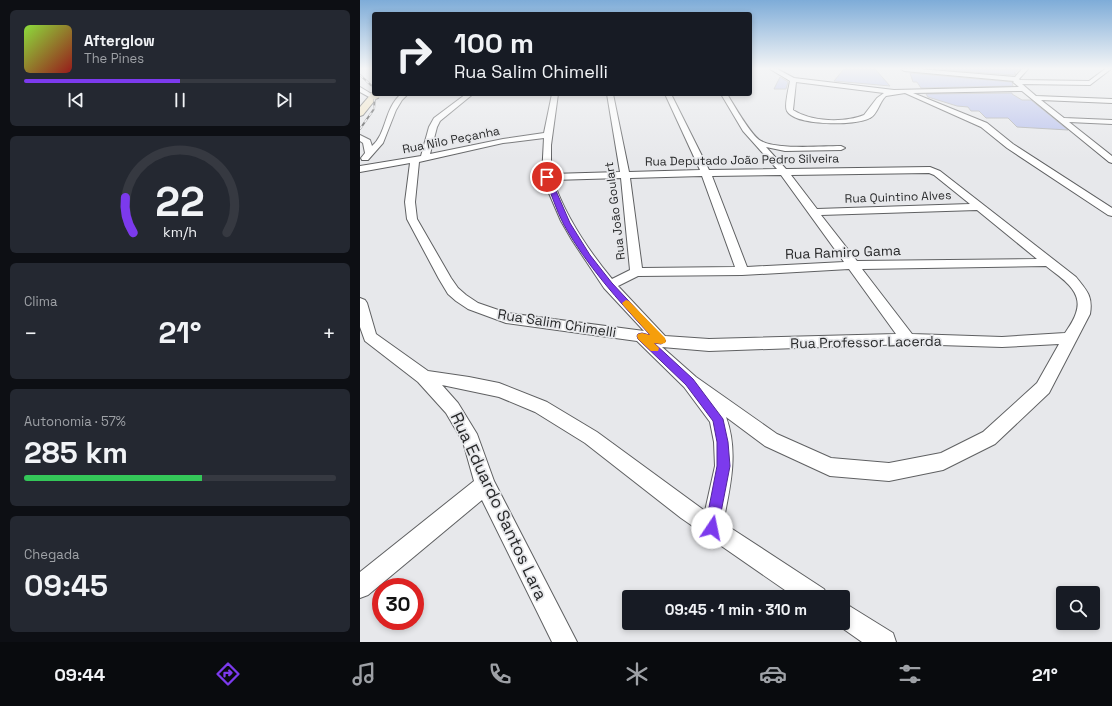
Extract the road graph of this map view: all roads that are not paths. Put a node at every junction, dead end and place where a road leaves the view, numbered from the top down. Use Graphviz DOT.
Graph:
graph roads {
  1 [pos="372,99"];
  2 [pos="400,99"];
  3 [pos="464,99"];
  4 [pos="554,99"];
  5 [pos="611,99"];
  6 [pos="670,99"];
  7 [pos="727,99"];
  8 [pos="790,99"];
  9 [pos="881,99"];
  10 [pos="916,99"];
  11 [pos="1034,99"];
  12 [pos="1058,99"];
  13 [pos="1112,101"];
  14 [pos="360,113"];
  15 [pos="1063,120"];
  16 [pos="1112,122"];
  17 [pos="547,135"];
  18 [pos="360,137"];
  19 [pos="759,143"];
  20 [pos="842,148"];
  21 [pos="369,152"];
  22 [pos="420,159"];
  23 [pos="1112,160"];
  24 [pos="360,168"];
  25 [pos="706,172"];
  26 [pos="784,172"];
  27 [pos="625,174"];
  28 [pos="547,177"];
  29 [pos="982,208"];
  30 [pos="815,212"];
  31 [pos="1112,213"];
  32 [pos="1051,262"];
  33 [pos="854,265"];
  34 [pos="742,271"];
  35 [pos="636,272"];
  36 [pos="609,285"];
  37 [pos="360,303"];
  38 [pos="642,336"];
  39 [pos="1071,338"];
  40 [pos="365,339"];
  41 [pos="908,339"];
  42 [pos="661,341"];
  43 [pos="424,376"];
  44 [pos="690,382"];
  45 [pos="485,486"];
  46 [pos="712,528"];
  47 [pos="360,587"];
  48 [pos="805,590"];
  49 [pos="850,620"];
  50 [pos="565,642"];
  51 [pos="884,642"];
  1 -- 14 [label="main road"];
  2 -- 21 [label="street"];
  3 -- 22 [label="street, Rua Salim Chimelli"];
  4 -- 17 [label="street"];
  5 -- 27 [label="street, Rua João Goulart"];
  6 -- 25 [label="street"];
  7 -- 19 [label="street"];
  8 -- 9 [label="street"];
  10 -- 31 [label="street"];
  11 -- 15 [label="street"];
  12 -- 13 [label="street"];
  15 -- 16 [label="street"];
  15 -- 23 [label="street"];
  17 -- 22 [label="street, Rua Nilo Peçanha"];
  17 -- 28 [label="street"];
  18 -- 21 [label="street"];
  19 -- 20 [label="street"];
  19 -- 26 [label="street"];
  21 -- 24 [label="street"];
  22 -- 24 [label="street, Rua Nilo Peçanha"];
  22 -- 38 [label="street, Rua Salim Chimelli"];
  25 -- 26 [label="street, Rua Deputado João Pedro Silveira"];
  25 -- 27 [label="street, Rua Deputado João Pedro Silveira"];
  25 -- 34 [label="street"];
  26 -- 29 [label="street, Rua Deputado João Pedro Silveira"];
  26 -- 30 [label="street"];
  27 -- 28 [label="street, Rua Deputado João Pedro Silveira"];
  27 -- 35 [label="street, Rua João Goulart"];
  28 -- 36 [label="street"];
  29 -- 30 [label="street, Rua Quintino Alves"];
  29 -- 32 [label="street"];
  30 -- 33 [label="street"];
  32 -- 33 [label="street, Rua Ramiro Gama"];
  32 -- 39 [label="street"];
  33 -- 34 [label="street, Rua Ramiro Gama"];
  33 -- 41 [label="street"];
  34 -- 35 [label="street, Rua Ramiro Gama"];
  35 -- 36 [label="street, Rua João Goulart"];
  36 -- 42 [label="street"];
  37 -- 40 [label="street"];
  38 -- 42 [label="street, Rua Salim Chimelli"];
  38 -- 44 [label="street"];
  39 -- 41 [label="street, Rua Professor Lacerda"];
  39 -- 44 [label="street"];
  40 -- 43 [label="street, Rua Eduardo Santos Lara"];
  41 -- 42 [label="street, Rua Professor Lacerda"];
  43 -- 45 [label="street, Rua Eduardo Santos Lara"];
  43 -- 46 [label="street"];
  44 -- 46 [label="street"];
  45 -- 47 [label="street"];
  45 -- 50 [label="street, Rua Eduardo Santos Lara"];
  46 -- 48 [label="street"];
  49 -- 51 [label="street"];
}
